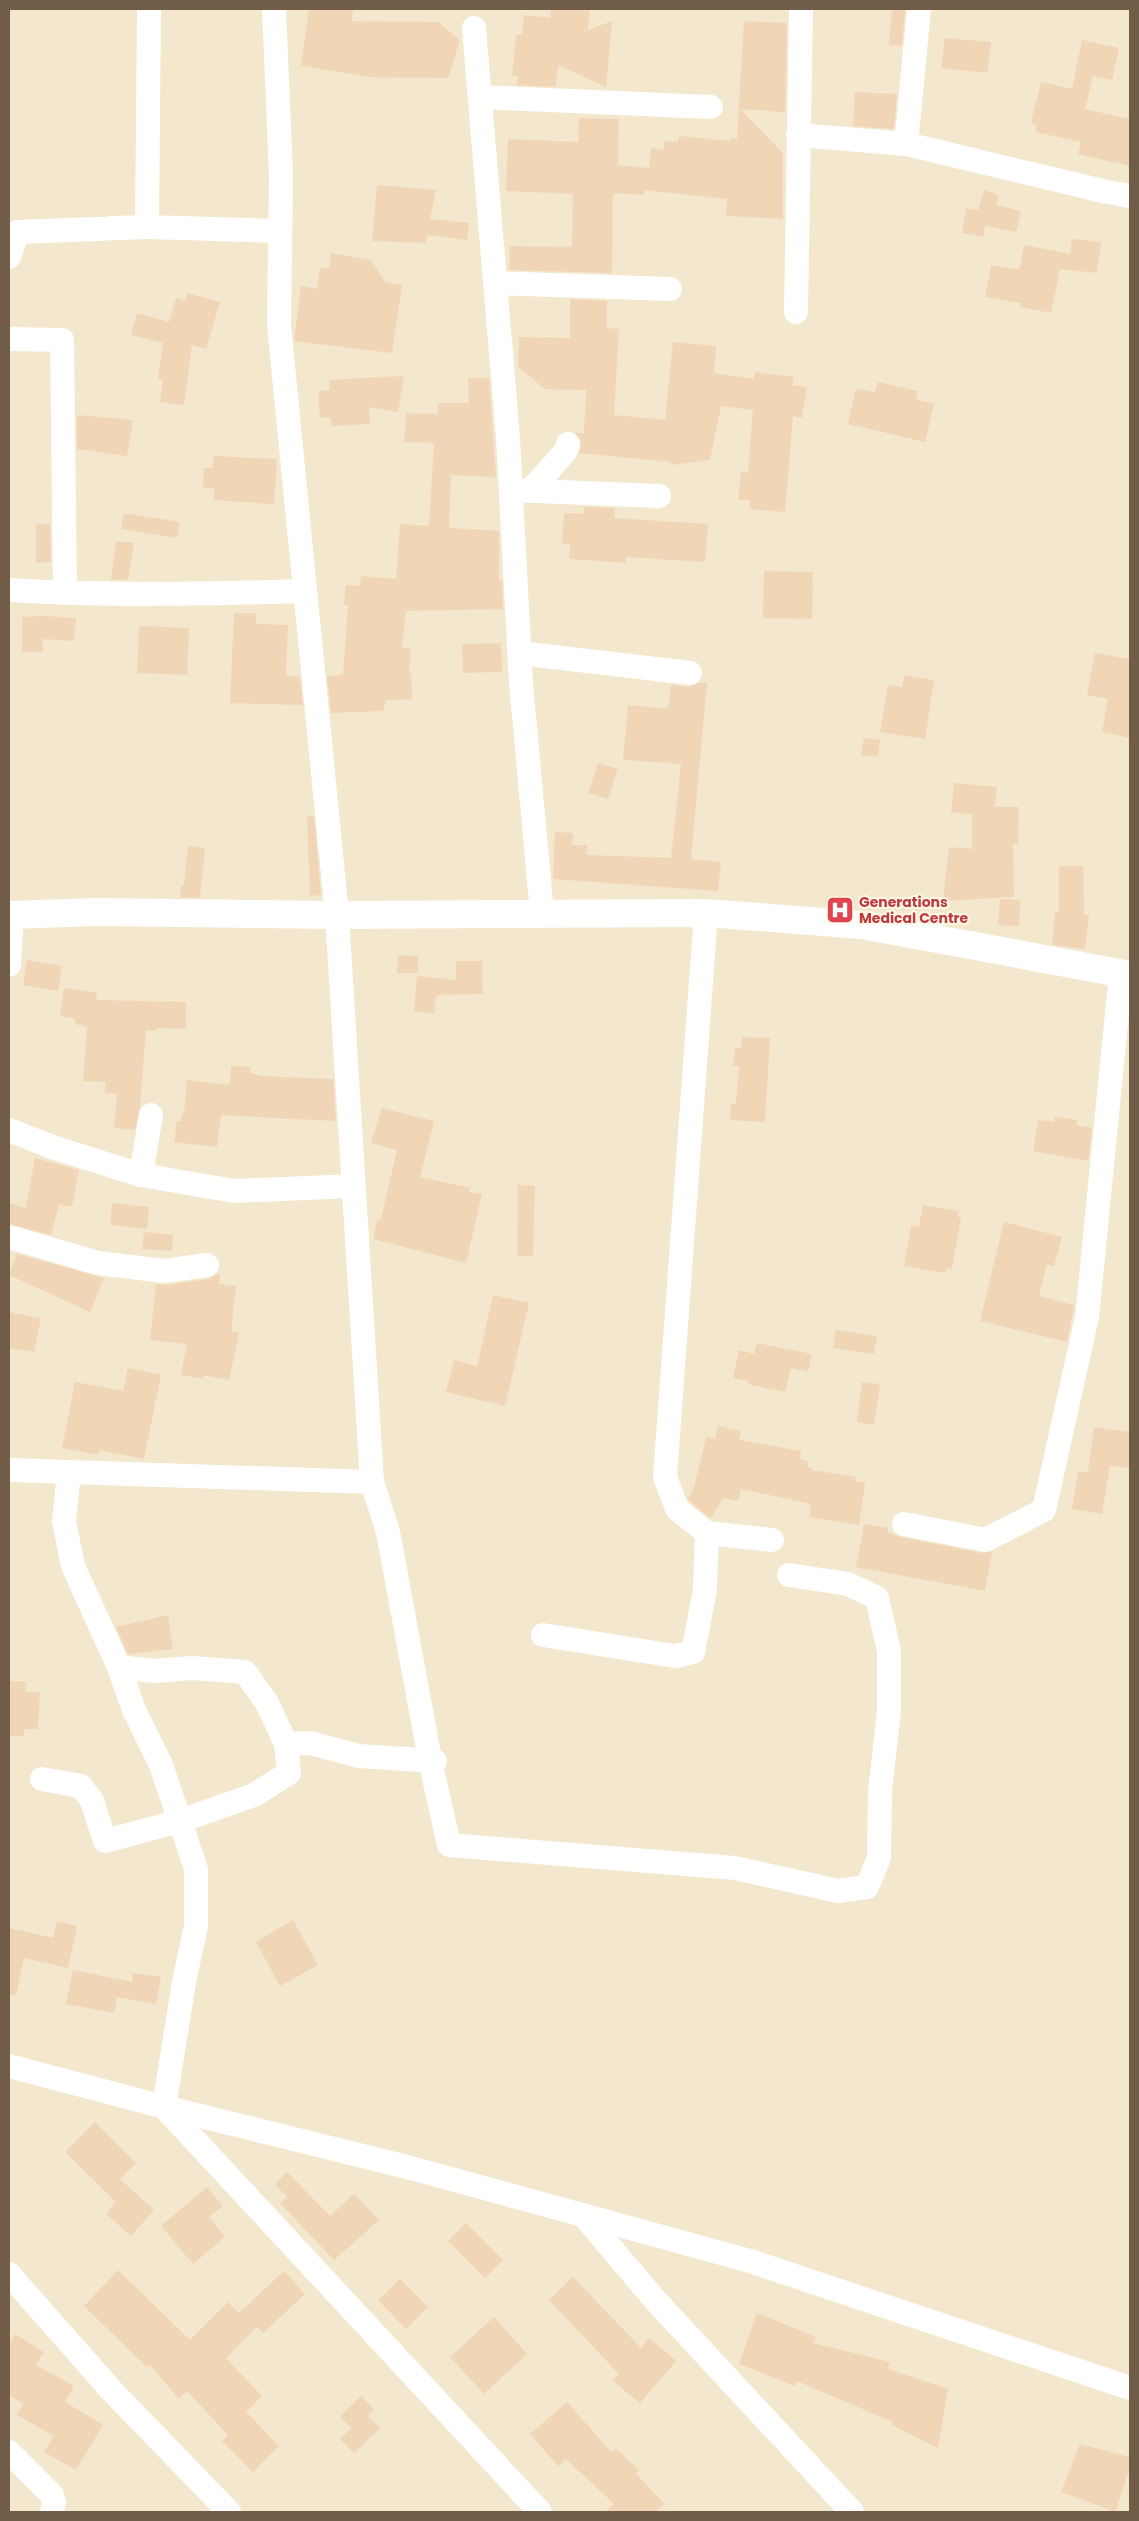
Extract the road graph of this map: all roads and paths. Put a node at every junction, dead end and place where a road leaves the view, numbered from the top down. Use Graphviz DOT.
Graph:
graph roads {
  1 [pos="150,9"];
  2 [pos="274,9"];
  3 [pos="801,9"];
  4 [pos="919,9"];
  5 [pos="474,28"];
  6 [pos="480,97"];
  7 [pos="711,107"];
  8 [pos="798,135"];
  9 [pos="906,144"];
  10 [pos="1130,196"];
  11 [pos="147,227"];
  12 [pos="111,228"];
  13 [pos="280,232"];
  14 [pos="9,257"];
  15 [pos="496,283"];
  16 [pos="670,289"];
  17 [pos="796,312"];
  18 [pos="9,339"];
  19 [pos="568,444"];
  20 [pos="520,490"];
  21 [pos="659,496"];
  22 [pos="9,590"];
  23 [pos="304,591"];
  24 [pos="65,593"];
  25 [pos="519,653"];
  26 [pos="690,673"];
  27 [pos="706,913"];
  28 [pos="10,914"];
  29 [pos="542,914"];
  30 [pos="337,915"];
  31 [pos="9,965"];
  32 [pos="1126,974"];
  33 [pos="151,1115"];
  34 [pos="9,1130"];
  35 [pos="141,1175"];
  36 [pos="352,1186"];
  37 [pos="9,1238"];
  38 [pos="207,1265"];
  39 [pos="9,1470"];
  40 [pos="69,1472"];
  41 [pos="372,1482"];
  42 [pos="904,1524"];
  43 [pos="707,1533"];
  44 [pos="772,1540"];
  45 [pos="789,1575"];
  46 [pos="543,1635"];
  47 [pos="119,1667"];
  48 [pos="286,1744"];
  49 [pos="433,1761"];
  50 [pos="42,1779"];
  51 [pos="180,1821"];
  52 [pos="9,2066"];
  53 [pos="164,2107"];
  54 [pos="583,2215"];
  55 [pos="9,2274"];
  56 [pos="1130,2388"];
  57 [pos="9,2452"];
  58 [pos="52,2512"];
  59 [pos="229,2512"];
  60 [pos="540,2512"];
  61 [pos="852,2512"];
  1 -- 11 [label="street"];
  2 -- 13 [label="street"];
  3 -- 8 [label="street"];
  4 -- 9 [label="street"];
  5 -- 6 [label="street"];
  6 -- 7 [label="street"];
  6 -- 15 [label="street"];
  8 -- 9 [label="street"];
  8 -- 17 [label="street"];
  9 -- 10 [label="street"];
  11 -- 12 [label="street"];
  11 -- 13 [label="street"];
  11 -- 14 [label="street"];
  13 -- 23 [label="street"];
  15 -- 16 [label="street"];
  15 -- 20 [label="street"];
  18 -- 24 [label="street"];
  19 -- 20 [label="street"];
  20 -- 21 [label="street"];
  20 -- 25 [label="street"];
  22 -- 24 [label="street"];
  23 -- 24 [label="street"];
  23 -- 30 [label="street"];
  25 -- 26 [label="street"];
  25 -- 29 [label="street"];
  27 -- 29 [label="street"];
  27 -- 32 [label="street"];
  27 -- 43 [label="street"];
  28 -- 30 [label="street"];
  28 -- 31 [label="street"];
  29 -- 30 [label="street"];
  30 -- 36 [label="street"];
  32 -- 42 [label="street"];
  33 -- 35 [label="street"];
  34 -- 35 [label="street"];
  35 -- 36 [label="street"];
  36 -- 41 [label="street"];
  37 -- 38 [label="street"];
  39 -- 40 [label="street"];
  40 -- 41 [label="street"];
  40 -- 47 [label="street"];
  41 -- 49 [label="street"];
  43 -- 44 [label="street"];
  43 -- 46 [label="street"];
  45 -- 49 [label="street"];
  47 -- 48 [label="street"];
  47 -- 51 [label="street"];
  48 -- 49 [label="street"];
  48 -- 51 [label="street"];
  50 -- 51 [label="street"];
  51 -- 53 [label="street"];
  52 -- 53 [label="street"];
  53 -- 54 [label="street"];
  53 -- 60 [label="street"];
  54 -- 56 [label="street"];
  54 -- 61 [label="street"];
  55 -- 59 [label="street"];
  57 -- 58 [label="street"];
}
